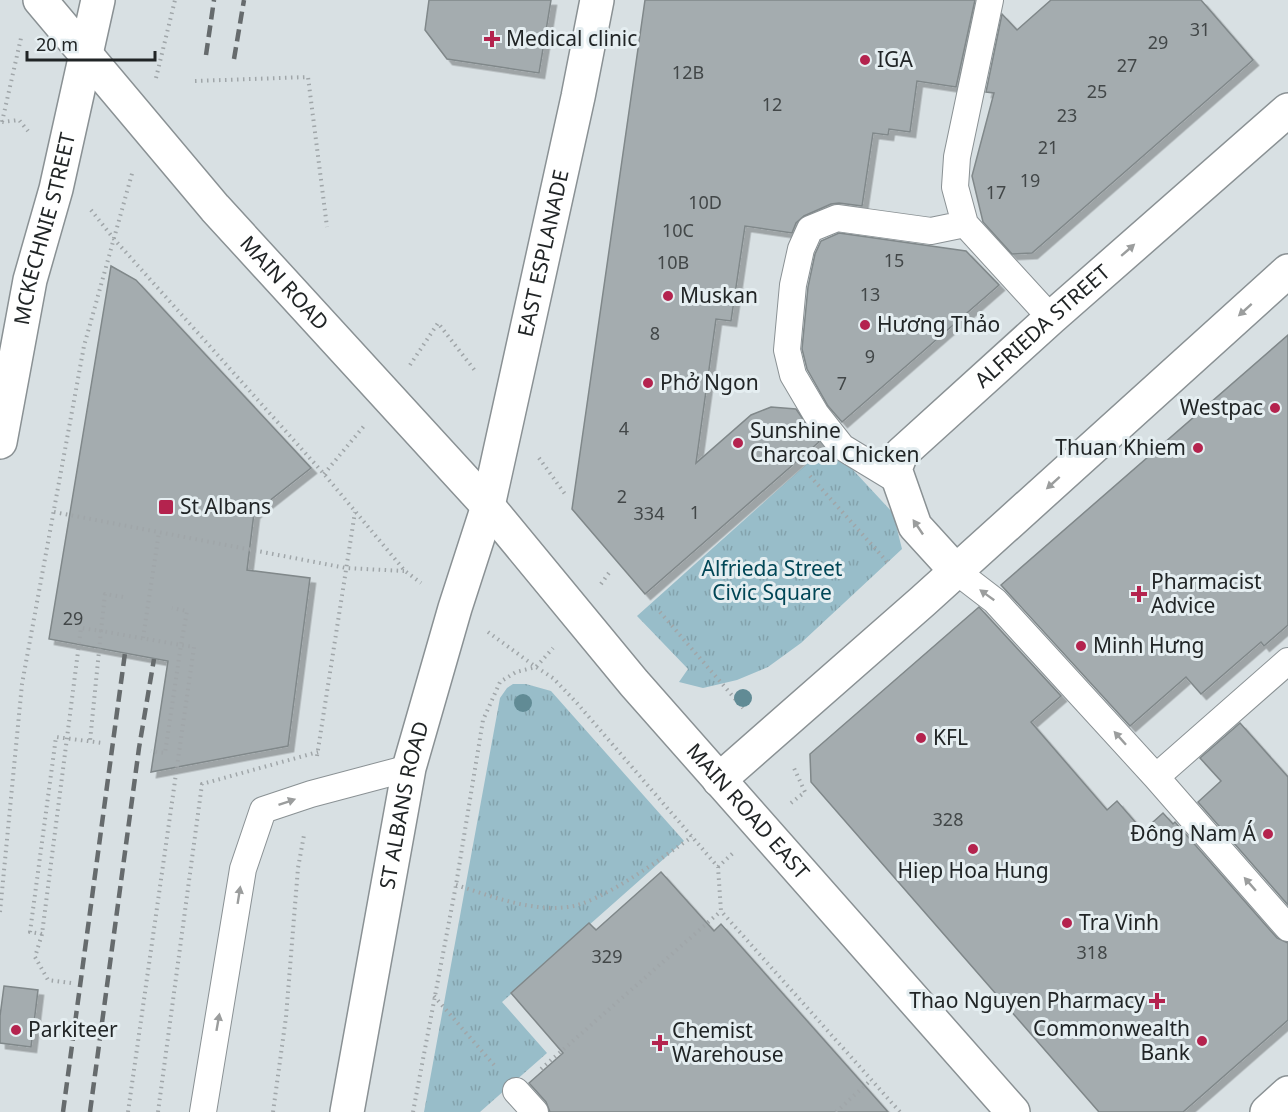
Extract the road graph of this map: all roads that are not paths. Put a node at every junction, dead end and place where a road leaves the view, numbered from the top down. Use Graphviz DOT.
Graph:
graph roads {
  1 [pos="40,0"];
  2 [pos="98,0"];
  3 [pos="597,0"];
  4 [pos="990,0"];
  5 [pos="86,52"];
  6 [pos="1288,110"];
  7 [pos="965,224"];
  8 [pos="1288,271"];
  9 [pos="1051,318"];
  10 [pos="5,392"];
  11 [pos="0,442"];
  12 [pos="898,482"];
  13 [pos="488,506"];
  14 [pos="956,571"];
  15 [pos="1287,663"];
  16 [pos="409,768"];
  17 [pos="1156,777"];
  18 [pos="719,780"];
  19 [pos="1288,928"];
  20 [pos="516,1091"];
  21 [pos="1288,1093"];
  22 [pos="203,1112"];
  23 [pos="346,1112"];
  24 [pos="535,1112"];
  25 [pos="1013,1112"];
  26 [pos="1266,1112"];
  1 -- 5 [label="street, MAIN ROAD"];
  2 -- 5 [label="street, MCKECHNIE STREET"];
  3 -- 13 [label="street, EAST ESPLANADE"];
  4 -- 7 [label="lane"];
  5 -- 10 [label="street, MCKECHNIE STREET"];
  5 -- 13 [label="street, MAIN ROAD"];
  9 -- 6 [label="street, ALFRIEDA STREET, one-way"];
  7 -- 9 [label="lane"];
  7 -- 12 [label="lane"];
  8 -- 14 [label="street, one-way"];
  9 -- 12 [label="street, ALFRIEDA STREET"];
  10 -- 11 [label="street, MCKECHNIE STREET"];
  14 -- 12 [label="street, ALFRIEDA STREET, one-way"];
  13 -- 16 [label="street, ST ALBANS ROAD"];
  13 -- 18 [label="street, MAIN ROAD EAST"];
  17 -- 14 [label="lane, one-way"];
  14 -- 18 [label="street"];
  15 -- 17 [label="lane"];
  22 -- 16 [label="lane, one-way"];
  16 -- 23 [label="street, ST ALBANS ROAD"];
  19 -- 17 [label="lane, one-way"];
  18 -- 25 [label="street, MAIN ROAD EAST"];
  20 -- 24 [label="lane"];
  21 -- 26 [label="street"];
}
